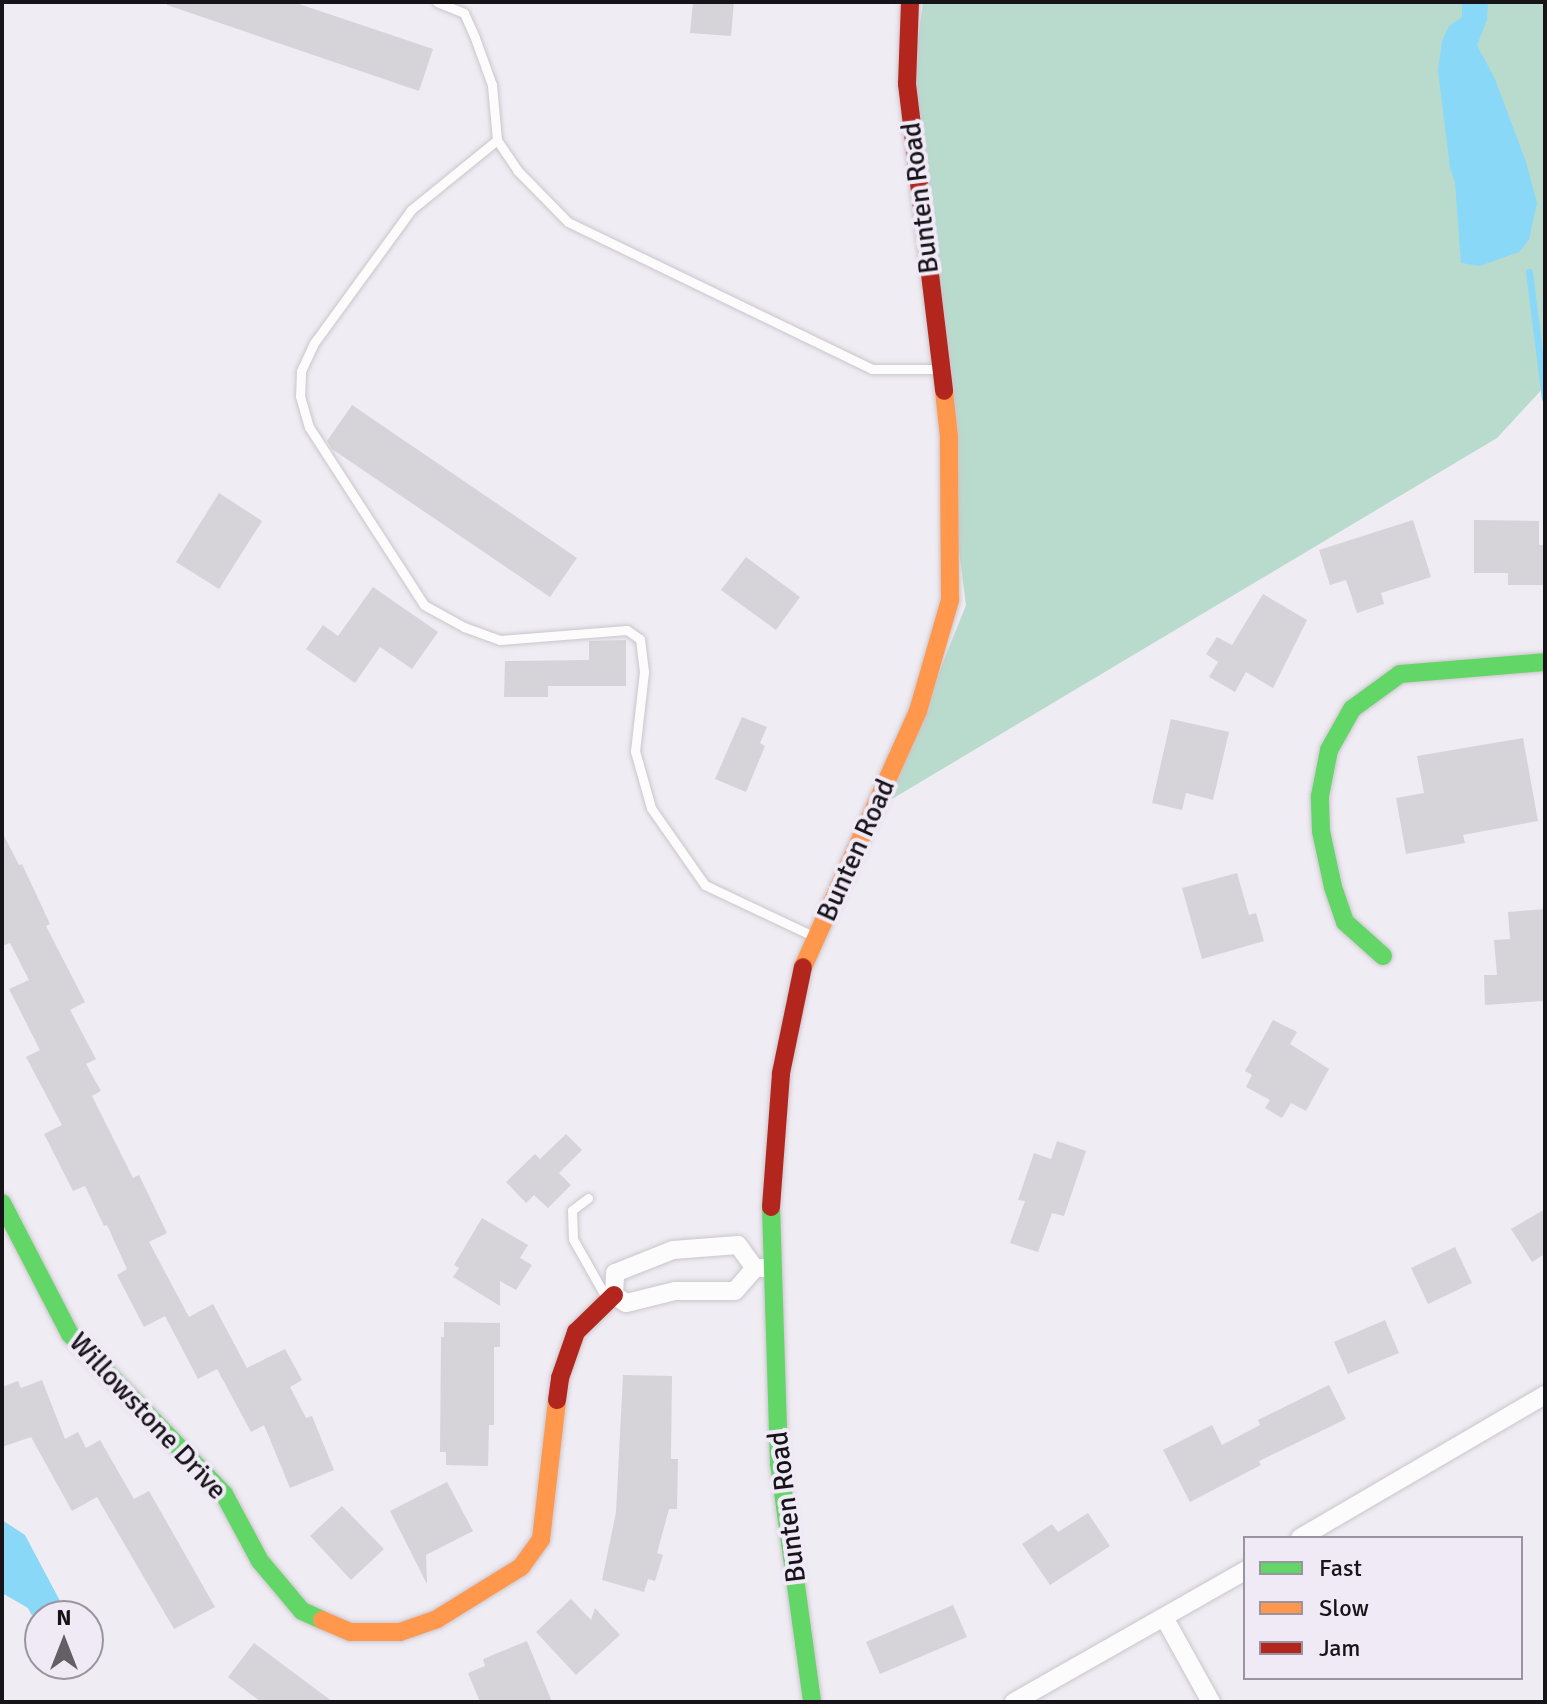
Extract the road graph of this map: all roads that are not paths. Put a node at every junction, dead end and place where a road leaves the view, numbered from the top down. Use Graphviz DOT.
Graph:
graph roads {
  1 [pos="437,2"];
  2 [pos="910,2"];
  3 [pos="497,140"];
  4 [pos="941,369"];
  5 [pos="1545,662"];
  6 [pos="816,938"];
  7 [pos="1383,956"];
  8 [pos="588,1198"];
  9 [pos="2,1203"];
  10 [pos="654,1258"];
  11 [pos="763,1268"];
  12 [pos="663,1293"];
  13 [pos="610,1297"];
  14 [pos="1545,1395"];
  15 [pos="1303,1536"];
  16 [pos="1243,1572"];
  17 [pos="1165,1619"];
  18 [pos="812,1702"];
  19 [pos="1014,1702"];
  20 [pos="1211,1702"];
  1 -- 3 [label="lane"];
  2 -- 4 [label="street, Bunten Road"];
  3 -- 4 [label="lane"];
  3 -- 6 [label="lane"];
  4 -- 6 [label="street, Bunten Road"];
  5 -- 7 [label="street"];
  6 -- 11 [label="street, Bunten Road"];
  8 -- 13 [label="lane"];
  9 -- 13 [label="street, Willowstone Drive"];
  10 -- 11 [label="street, Willowstone Drive"];
  10 -- 12 [label="street"];
  10 -- 13 [label="street, Willowstone Drive"];
  11 -- 12 [label="street"];
  11 -- 18 [label="street, Bunten Road"];
  12 -- 13 [label="street"];
  14 -- 15 [label="street"];
  16 -- 17 [label="street"];
  17 -- 19 [label="street"];
  17 -- 20 [label="street"];
}
